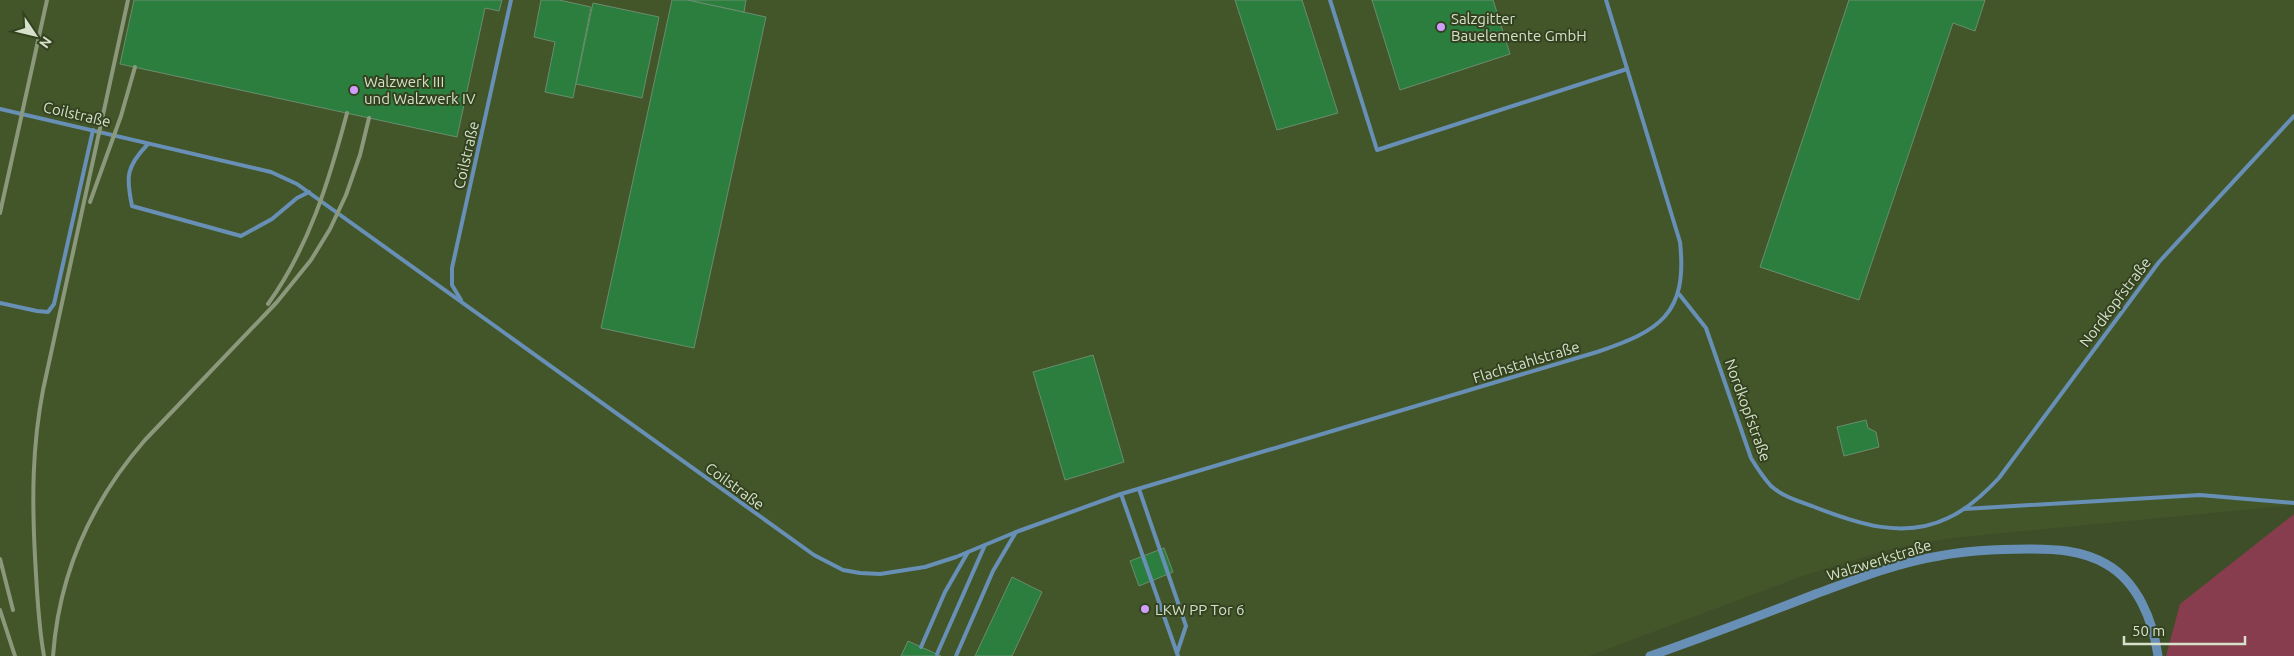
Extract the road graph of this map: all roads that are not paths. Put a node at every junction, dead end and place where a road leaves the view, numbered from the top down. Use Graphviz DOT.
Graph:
graph roads {
  1 [pos="511,0"];
  2 [pos="1330,0"];
  3 [pos="1606,0"];
  4 [pos="1627,69"];
  5 [pos="0,109"];
  6 [pos="2294,116"];
  7 [pos="93,130"];
  8 [pos="147,144"];
  9 [pos="308,192"];
  10 [pos="1679,294"];
  11 [pos="0,302"];
  12 [pos="470,309"];
  13 [pos="1139,489"];
  14 [pos="1121,494"];
  15 [pos="2294,503"];
  16 [pos="1964,509"];
  17 [pos="1016,532"];
  18 [pos="985,545"];
  19 [pos="968,552"];
  20 [pos="921,647"];
  21 [pos="937,654"];
  22 [pos="1177,654"];
  23 [pos="956,656"];
  24 [pos="1650,656"];
  25 [pos="2158,656"];
  1 -- 12 [label="lane, Coilstraße"];
  2 -- 4 [label="lane"];
  3 -- 4 [label="lane, Flachstahlstraße"];
  4 -- 10 [label="lane, Flachstahlstraße"];
  5 -- 7 [label="lane, Coilstraße"];
  6 -- 16 [label="lane, Nordkopfstraße"];
  7 -- 8 [label="lane, Coilstraße"];
  7 -- 11 [label="lane"];
  8 -- 9 [label="lane, Coilstraße"];
  8 -- 9 [label="lane"];
  9 -- 12 [label="lane, Coilstraße"];
  10 -- 13 [label="lane, Flachstahlstraße"];
  10 -- 16 [label="lane, Nordkopfstraße"];
  12 -- 19 [label="lane, Coilstraße"];
  13 -- 14 [label="lane, Flachstahlstraße"];
  13 -- 22 [label="lane"];
  14 -- 17 [label="lane, Flachstahlstraße"];
  14 -- 22 [label="lane"];
  15 -- 16 [label="lane, Nordkopfstraße"];
  17 -- 18 [label="lane, Coilstraße"];
  17 -- 23 [label="lane"];
  18 -- 19 [label="lane, Coilstraße"];
  18 -- 21 [label="lane"];
  19 -- 20 [label="lane"];
  24 -- 25 [label="street, Walzwerkstraße"];
}
